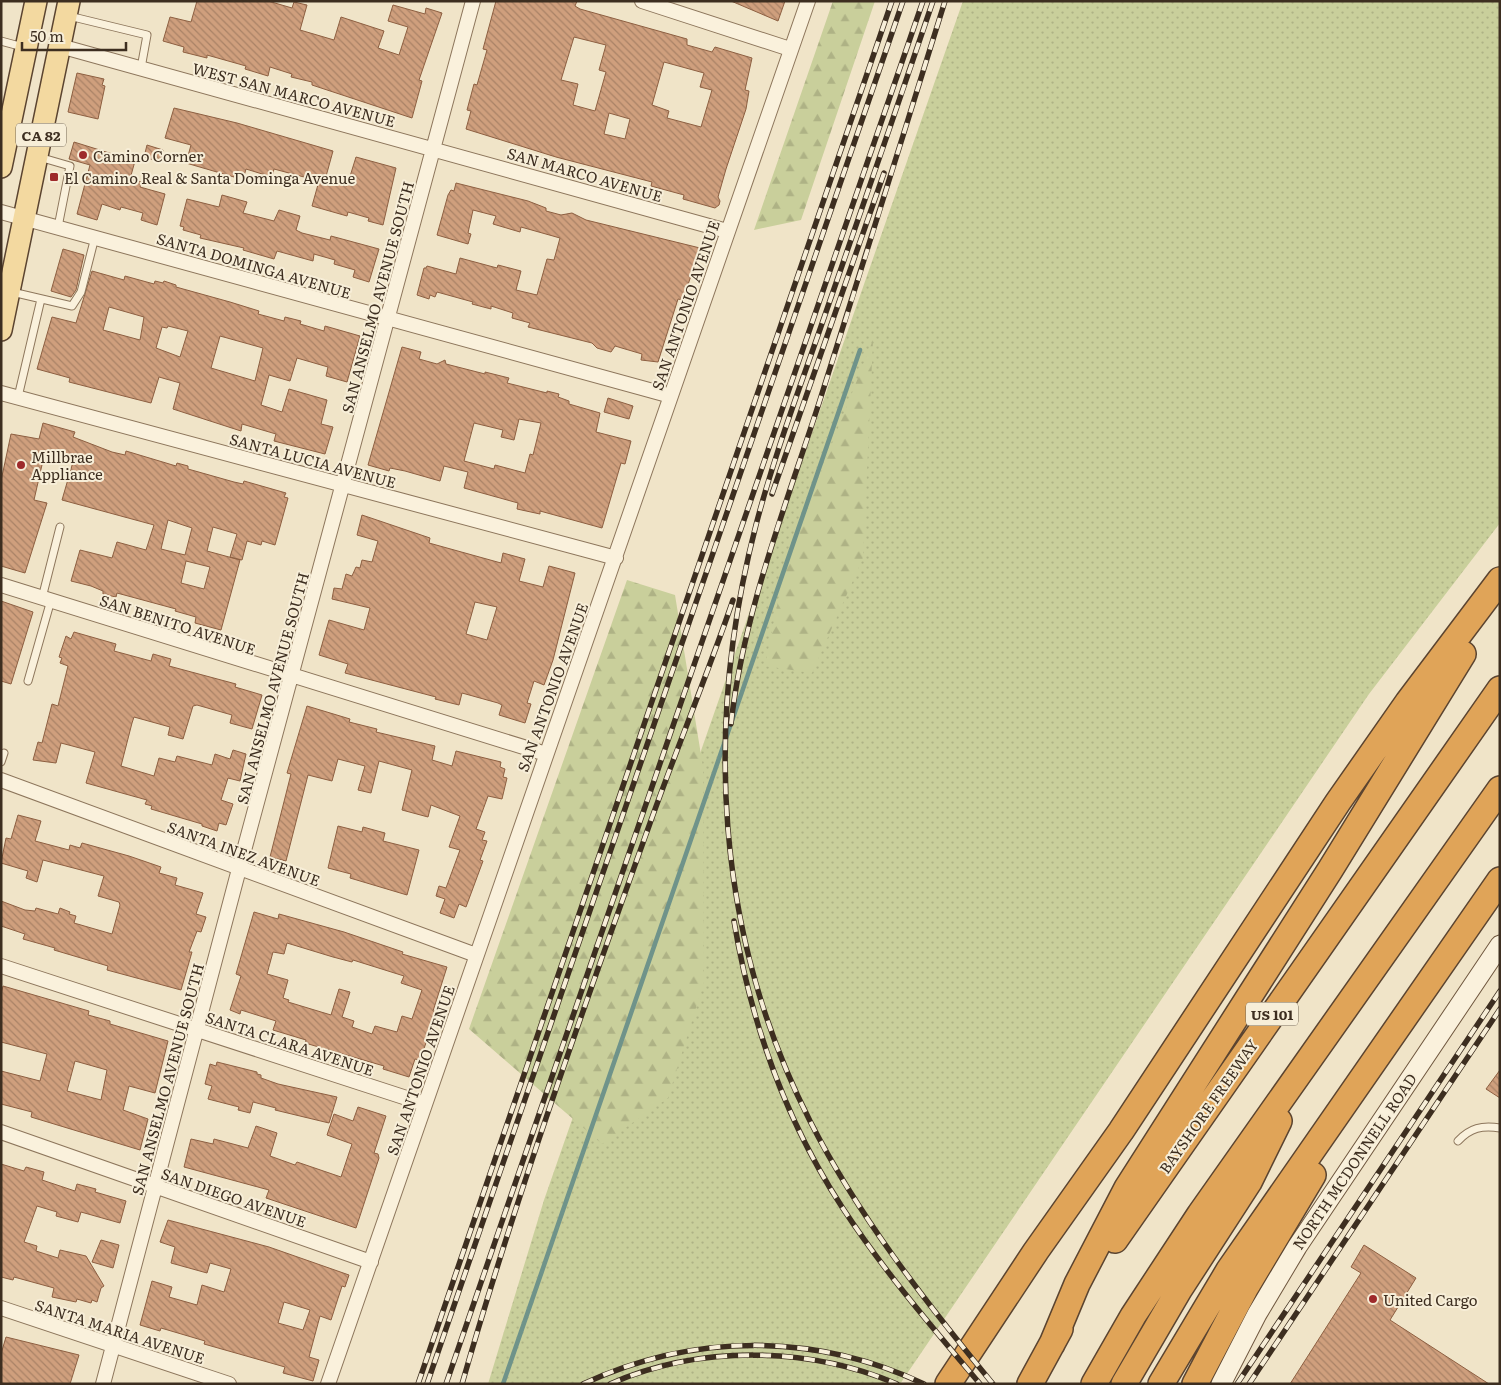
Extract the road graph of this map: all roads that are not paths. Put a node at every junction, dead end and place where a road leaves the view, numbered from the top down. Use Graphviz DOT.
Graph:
graph roads {
  1 [pos="36,1"];
  2 [pos="473,1"];
  3 [pos="642,1"];
  4 [pos="808,1"];
  5 [pos="67,8"];
  6 [pos="1,41"];
  7 [pos="60,46"];
  8 [pos="26,48"];
  9 [pos="790,49"];
  10 [pos="141,68"];
  11 [pos="434,149"];
  12 [pos="37,156"];
  13 [pos="1,167"];
  14 [pos="1,212"];
  15 [pos="24,218"];
  16 [pos="58,227"];
  17 [pos="727,231"];
  18 [pos="95,237"];
  19 [pos="8,268"];
  20 [pos="9,291"];
  21 [pos="41,299"];
  22 [pos="386,318"];
  23 [pos="1,330"];
  24 [pos="1,393"];
  25 [pos="671,396"];
  26 [pos="18,397"];
  27 [pos="343,486"];
  28 [pos="60,527"];
  29 [pos="616,558"];
  30 [pos="1500,580"];
  31 [pos="1,585"];
  32 [pos="1500,592"];
  33 [pos="46,599"];
  34 [pos="292,677"];
  35 [pos="28,681"];
  36 [pos="1500,688"];
  37 [pos="4,752"];
  38 [pos="546,754"];
  39 [pos="1,762"];
  40 [pos="1,780"];
  41 [pos="1500,789"];
  42 [pos="238,869"];
  43 [pos="1500,880"];
  44 [pos="1500,945"];
  45 [pos="476,955"];
  46 [pos="1,966"];
  47 [pos="1438,968"];
  48 [pos="1338,1018"];
  49 [pos="196,1029"];
  50 [pos="426,1104"];
  51 [pos="1500,1128"];
  52 [pos="1121,1131"];
  53 [pos="1,1132"];
  54 [pos="1458,1141"];
  55 [pos="156,1186"];
  56 [pos="371,1262"];
  57 [pos="1,1308"];
  58 [pos="1052,1344"];
  59 [pos="114,1346"];
  60 [pos="103,1384"];
  61 [pos="229,1384"];
  62 [pos="328,1384"];
  63 [pos="948,1384"];
  64 [pos="969,1384"];
  65 [pos="1030,1384"];
  66 [pos="1094,1384"];
  67 [pos="1124,1384"];
  68 [pos="1161,1384"];
  69 [pos="1195,1384"];
  70 [pos="1221,1384"];
  1 -- 8 [label="main road, CA 82"];
  2 -- 11 [label="street, SAN ANSELMO AVENUE SOUTH"];
  3 -- 9 [label="street"];
  4 -- 9 [label="street, SAN ANTONIO AVENUE"];
  5 -- 7 [label="main road, CA 82"];
  5 -- 10 [label="lane"];
  6 -- 8 [label="lane"];
  7 -- 10 [label="street, WEST SAN MARCO AVENUE"];
  7 -- 12 [label="main road, CA 82"];
  8 -- 13 [label="main road, CA 82"];
  9 -- 17 [label="street, SAN ANTONIO AVENUE"];
  10 -- 11 [label="street, WEST SAN MARCO AVENUE"];
  11 -- 17 [label="street, SAN MARCO AVENUE"];
  11 -- 22 [label="street, SAN ANSELMO AVENUE SOUTH"];
  12 -- 15 [label="main road, CA 82"];
  12 -- 16 [label="lane"];
  14 -- 15 [label="street, SANTA DOMINGA AVENUE"];
  15 -- 16 [label="street, SANTA DOMINGA AVENUE"];
  15 -- 19 [label="main road, CA 82"];
  16 -- 18 [label="street, SANTA DOMINGA AVENUE"];
  17 -- 25 [label="street, SAN ANTONIO AVENUE"];
  18 -- 21 [label="lane"];
  18 -- 22 [label="street, SANTA DOMINGA AVENUE"];
  19 -- 20 [label="main road, CA 82"];
  20 -- 21 [label="lane"];
  20 -- 23 [label="main road, CA 82"];
  21 -- 26 [label="lane"];
  22 -- 25 [label="street, SANTA DOMINGA AVENUE"];
  22 -- 27 [label="street, SAN ANSELMO AVENUE SOUTH"];
  24 -- 26 [label="street, SANTA LUCIA AVENUE"];
  25 -- 29 [label="street, SAN ANTONIO AVENUE"];
  26 -- 27 [label="street, SANTA LUCIA AVENUE"];
  27 -- 29 [label="street, SANTA LUCIA AVENUE"];
  27 -- 34 [label="street, SAN ANSELMO AVENUE SOUTH"];
  28 -- 33 [label="lane"];
  29 -- 38 [label="street, SAN ANTONIO AVENUE"];
  30 -- 52 [label="highway"];
  31 -- 33 [label="street, SAN BENITO AVENUE"];
  32 -- 58 [label="highway"];
  33 -- 34 [label="street, SAN BENITO AVENUE"];
  33 -- 35 [label="lane"];
  34 -- 38 [label="street, SAN BENITO AVENUE"];
  34 -- 42 [label="street, SAN ANSELMO AVENUE SOUTH"];
  36 -- 58 [label="highway, BAYSHORE FREEWAY / US 101"];
  37 -- 39 [label="lane"];
  38 -- 45 [label="street, SAN ANTONIO AVENUE"];
  40 -- 42 [label="street, SANTA INEZ AVENUE"];
  41 -- 48 [label="highway"];
  42 -- 45 [label="street, SANTA INEZ AVENUE"];
  42 -- 49 [label="street, SAN ANSELMO AVENUE SOUTH"];
  43 -- 47 [label="highway"];
  44 -- 70 [label="street, NORTH MCDONNELL ROAD"];
  45 -- 50 [label="street, SAN ANTONIO AVENUE"];
  46 -- 49 [label="street, SANTA CLARA AVENUE"];
  47 -- 68 [label="highway"];
  47 -- 69 [label="highway"];
  48 -- 66 [label="highway"];
  48 -- 67 [label="highway"];
  49 -- 50 [label="street, SANTA CLARA AVENUE"];
  49 -- 55 [label="street, SAN ANSELMO AVENUE SOUTH"];
  50 -- 56 [label="street, SAN ANTONIO AVENUE"];
  51 -- 54 [label="lane"];
  52 -- 63 [label="highway"];
  52 -- 64 [label="highway"];
  53 -- 55 [label="street, SAN DIEGO AVENUE"];
  55 -- 56 [label="street, SAN DIEGO AVENUE"];
  55 -- 59 [label="street, SAN ANSELMO AVENUE SOUTH"];
  56 -- 62 [label="street, SAN ANTONIO AVENUE"];
  57 -- 59 [label="street, SANTA MARIA AVENUE"];
  58 -- 65 [label="highway, BAYSHORE FREEWAY / US 101"];
  59 -- 60 [label="street, SAN ANSELMO AVENUE SOUTH"];
  59 -- 61 [label="street, SANTA MARIA AVENUE"];
}
